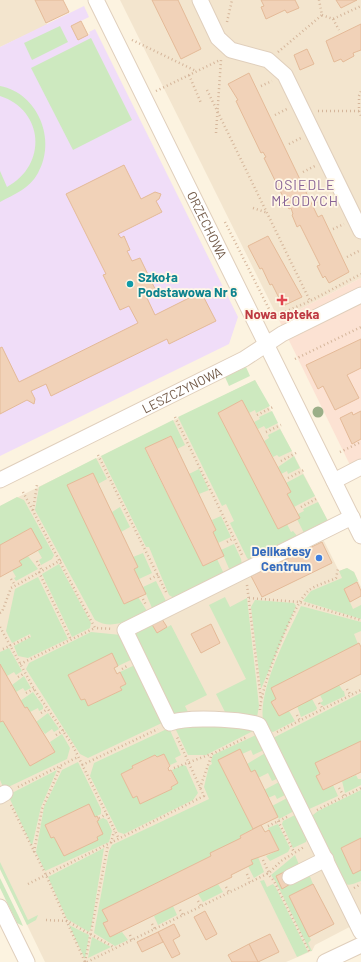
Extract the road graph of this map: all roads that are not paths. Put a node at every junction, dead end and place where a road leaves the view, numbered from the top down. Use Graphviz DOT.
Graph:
graph roads {
  1 [pos="96,0"];
  2 [pos="200,0"];
  3 [pos="361,231"];
  4 [pos="361,295"];
  5 [pos="267,344"];
  6 [pos="361,467"];
  7 [pos="0,480"];
  8 [pos="334,481"];
  9 [pos="352,517"];
  10 [pos="361,536"];
  11 [pos="326,860"];
  12 [pos="290,877"];
  13 [pos="0,907"];
  14 [pos="361,932"];
  15 [pos="7,936"];
  16 [pos="361,945"];
  17 [pos="27,962"];
  18 [pos="325,962"];
  1 -- 5 [label="street, ORZECHOWA"];
  2 -- 3 [label="street"];
  4 -- 5 [label="street, LESZCZYNOWA"];
  5 -- 7 [label="street, LESZCZYNOWA"];
  5 -- 8 [label="street, ORZECHOWA"];
  6 -- 8 [label="street"];
  8 -- 9 [label="street, ORZECHOWA"];
  9 -- 10 [label="street, ORZECHOWA"];
  9 -- 11 [label="street"];
  11 -- 12 [label="street"];
  11 -- 14 [label="street"];
  13 -- 15 [label="street"];
  15 -- 17 [label="street"];
  16 -- 18 [label="street"];
}
